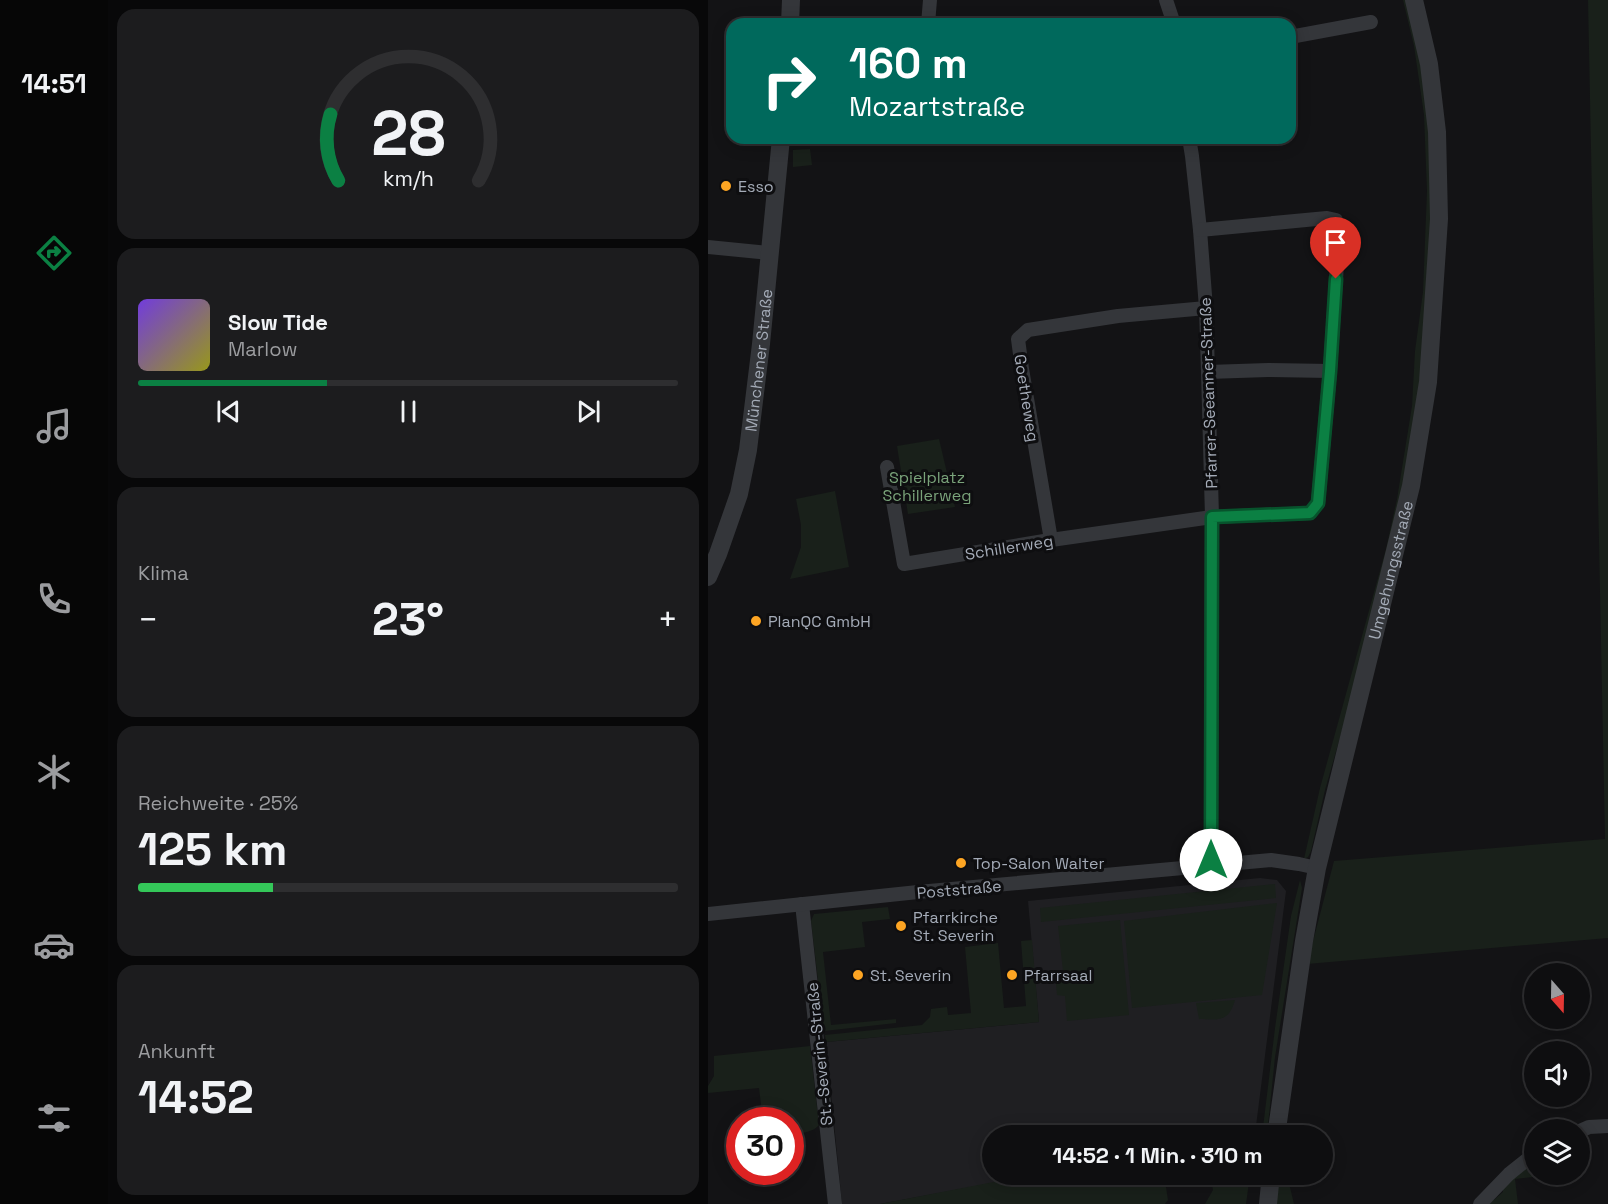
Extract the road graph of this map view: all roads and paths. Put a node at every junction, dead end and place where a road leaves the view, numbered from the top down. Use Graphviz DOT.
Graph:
graph roads {
  1 [pos="791,0"];
  2 [pos="930,0"];
  3 [pos="1166,0"];
  4 [pos="1414,0"];
  5 [pos="790,18"];
  6 [pos="928,18"];
  7 [pos="1172,18"];
  8 [pos="1371,22"];
  9 [pos="1296,36"];
  10 [pos="779,144"];
  11 [pos="1190,144"];
  12 [pos="1200,230"];
  13 [pos="708,247"];
  14 [pos="770,253"];
  15 [pos="1206,308"];
  16 [pos="1330,371"];
  17 [pos="1208,372"];
  18 [pos="887,467"];
  19 [pos="1212,517"];
  20 [pos="1051,540"];
  21 [pos="708,577"];
  22 [pos="1211,866"];
  23 [pos="1317,868"];
  24 [pos="802,904"];
  25 [pos="708,914"];
  26 [pos="1278,1125"];
  27 [pos="1608,1126"];
  28 [pos="1590,1127"];
  29 [pos="1524,1162"];
  30 [pos="1270,1185"];
  31 [pos="835,1204"];
  32 [pos="1268,1204"];
  33 [pos="1480,1204"];
  1 -- 5 [label="street"];
  2 -- 6 [label="street"];
  3 -- 7 [label="street"];
  4 -- 23 [label="street, Umgehungsstraße"];
  8 -- 9 [label="street"];
  10 -- 14 [label="street, Münchener Straße"];
  11 -- 12 [label="street, Pfarrer-Seeanner-Straße"];
  12 -- 15 [label="street, Pfarrer-Seeanner-Straße"];
  12 -- 16 [label="street, Schillerweg"];
  13 -- 14 [label="street"];
  14 -- 21 [label="street, Münchener Straße"];
  15 -- 17 [label="street, Pfarrer-Seeanner-Straße"];
  15 -- 20 [label="street, Goetheweg"];
  16 -- 17 [label="street"];
  16 -- 19 [label="street, Schillerweg"];
  17 -- 19 [label="street, Pfarrer-Seeanner-Straße"];
  18 -- 20 [label="street, Schillerweg"];
  19 -- 20 [label="street, Schillerweg"];
  19 -- 22 [label="street, Pfarrer-Seeanner-Straße"];
  22 -- 23 [label="street, Poststraße"];
  22 -- 24 [label="street, Poststraße"];
  23 -- 26 [label="street, Umgehungsstraße"];
  24 -- 25 [label="street, Poststraße"];
  24 -- 31 [label="street, St.-Severin-Straße"];
  27 -- 28 [label="street"];
  29 -- 33 [label="street"];
  30 -- 32 [label="street"];
}
